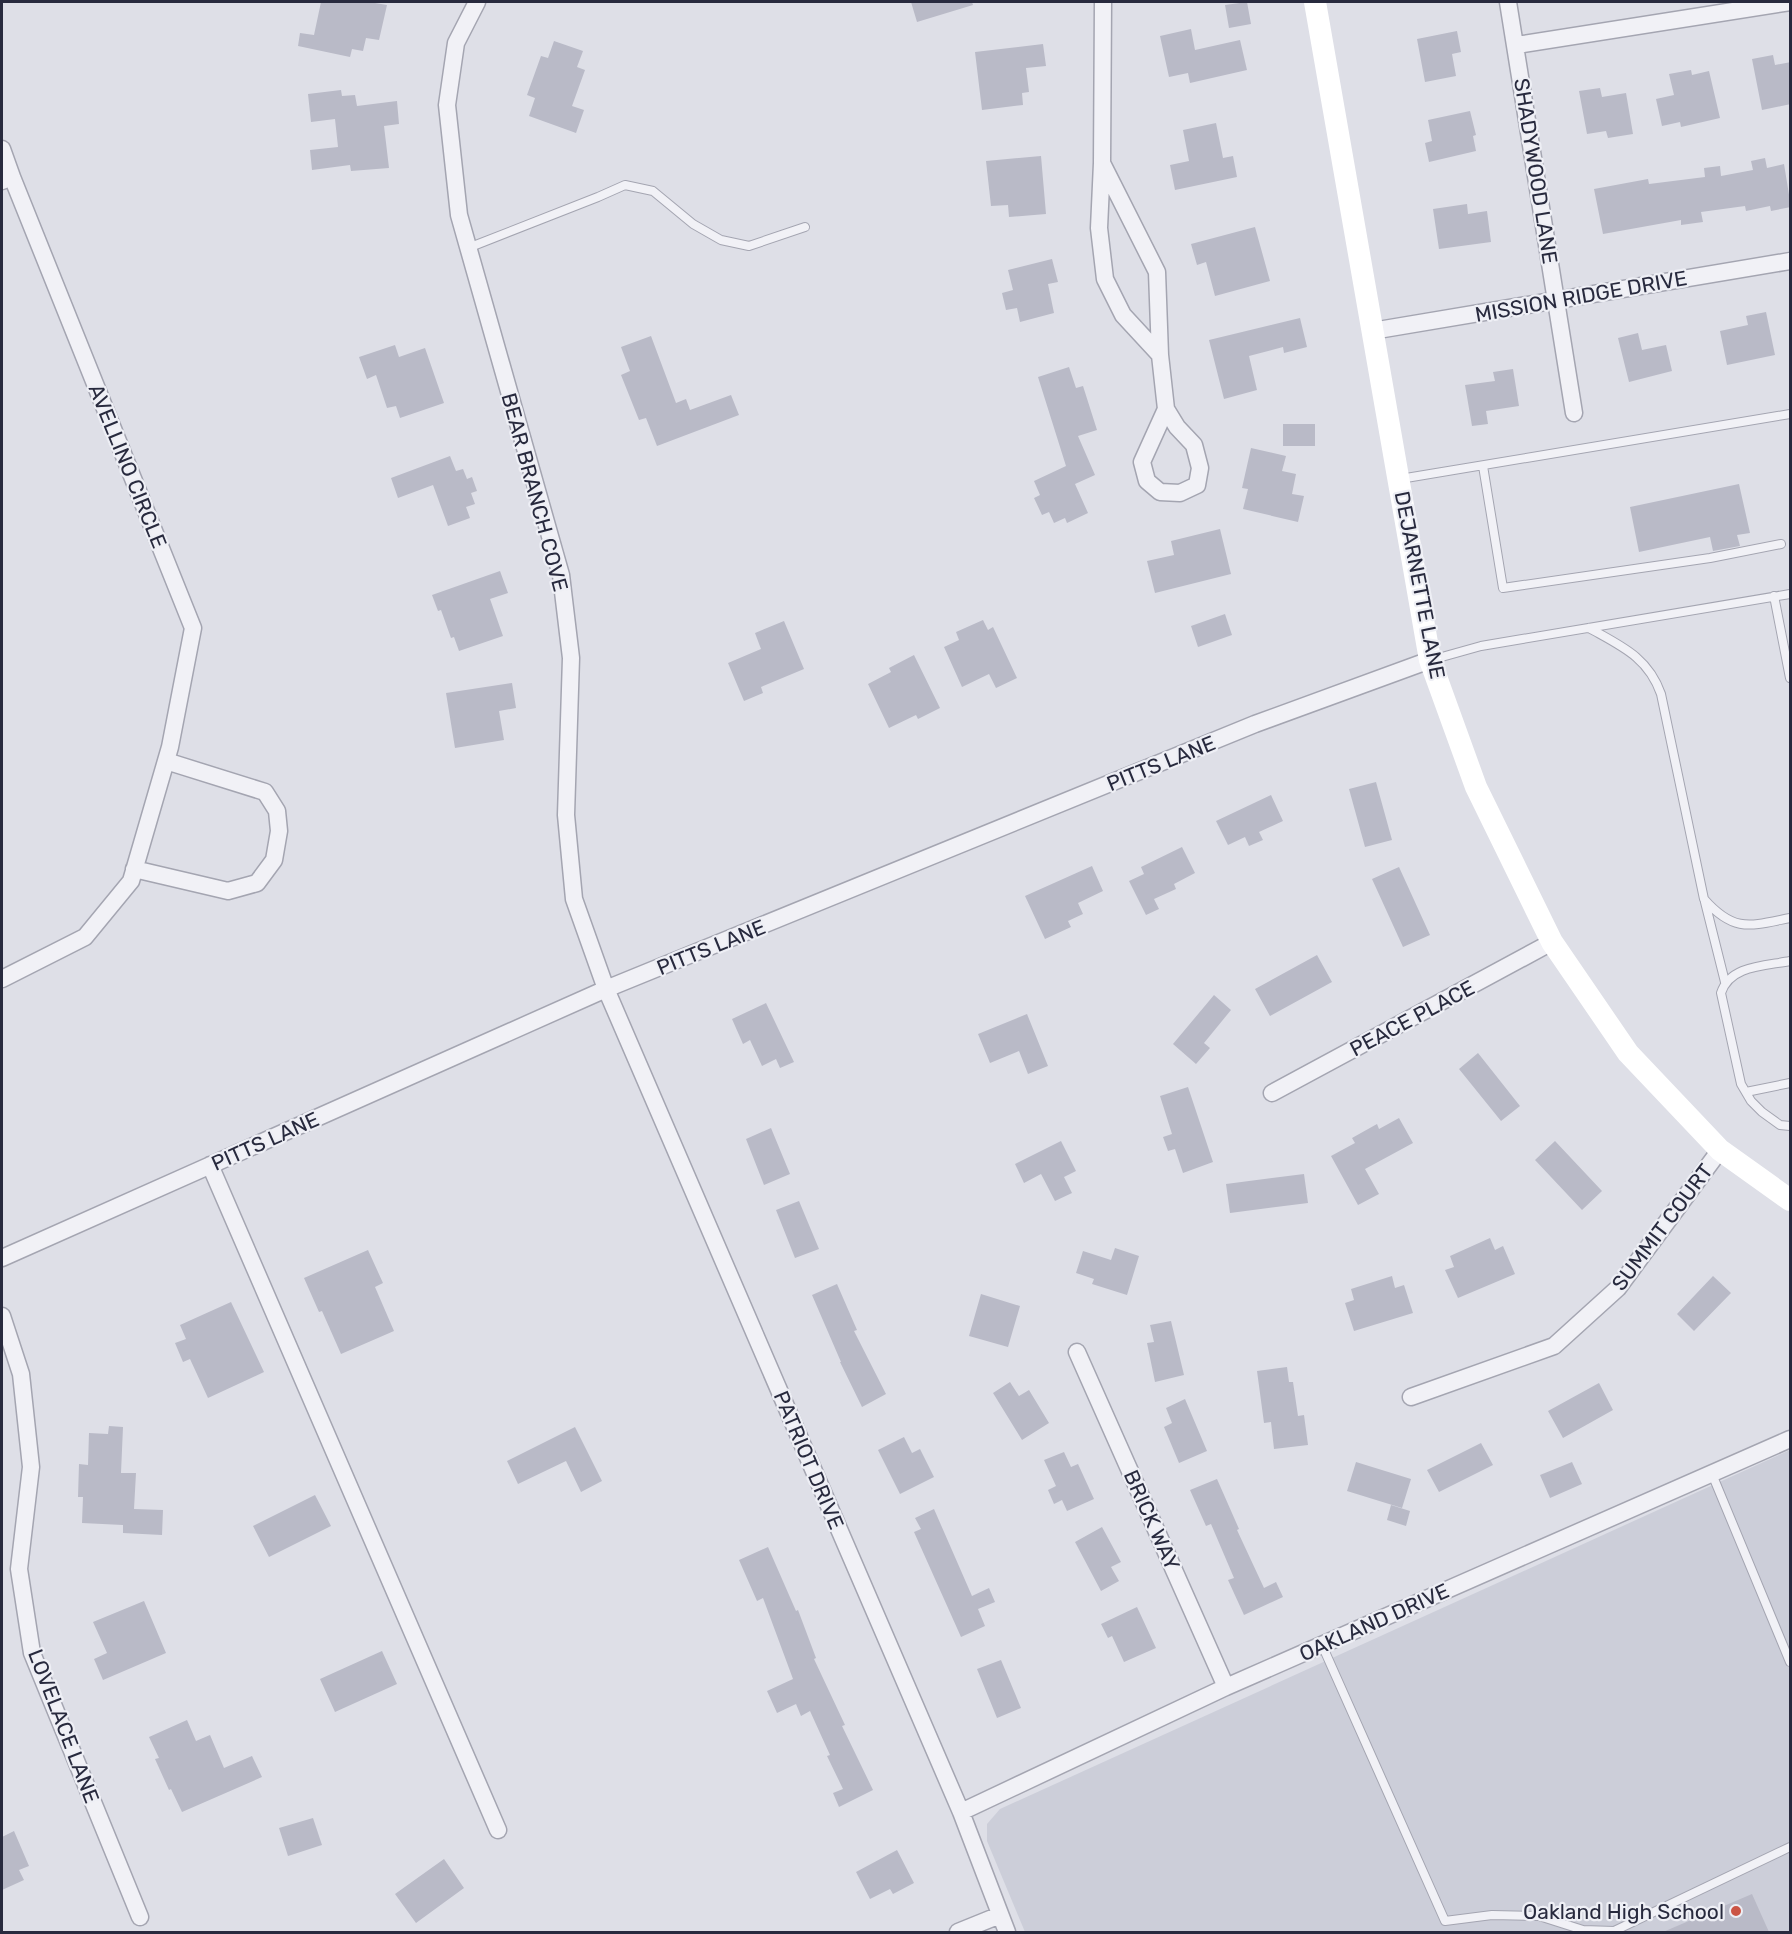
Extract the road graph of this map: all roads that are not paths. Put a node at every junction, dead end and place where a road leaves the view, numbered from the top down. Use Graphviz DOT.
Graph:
graph roads {
  1 [pos="477,2"];
  2 [pos="1103,2"];
  3 [pos="1316,2"];
  4 [pos="1508,2"];
  5 [pos="1791,2"];
  6 [pos="1516,45"];
  7 [pos="2,149"];
  8 [pos="1102,163"];
  9 [pos="7,179"];
  10 [pos="805,227"];
  11 [pos="468,248"];
  12 [pos="1791,261"];
  13 [pos="1556,300"];
  14 [pos="1372,331"];
  15 [pos="1161,355"];
  16 [pos="1166,409"];
  17 [pos="1574,413"];
  18 [pos="1791,414"];
  19 [pos="1483,466"];
  20 [pos="1398,480"];
  21 [pos="1780,544"];
  22 [pos="1791,594"];
  23 [pos="1774,596"];
  24 [pos="1589,628"];
  25 [pos="1788,655"];
  26 [pos="1430,660"];
  27 [pos="1791,678"];
  28 [pos="166,761"];
  29 [pos="134,869"];
  30 [pos="1704,899"];
  31 [pos="1791,918"];
  32 [pos="1552,942"];
  33 [pos="1791,961"];
  34 [pos="2,979"];
  35 [pos="1725,982"];
  36 [pos="606,989"];
  37 [pos="1791,1083"];
  38 [pos="1746,1092"];
  39 [pos="1272,1093"];
  40 [pos="1791,1126"];
  41 [pos="1720,1150"];
  42 [pos="210,1165"];
  43 [pos="1791,1200"];
  44 [pos="2,1258"];
  45 [pos="2,1316"];
  46 [pos="1077,1352"];
  47 [pos="1412,1397"];
  48 [pos="1791,1439"];
  49 [pos="1712,1474"];
  50 [pos="1322,1645"];
  51 [pos="1791,1662"];
  52 [pos="1226,1688"];
  53 [pos="961,1812"];
  54 [pos="498,1830"];
  55 [pos="1791,1847"];
  56 [pos="1000,1915"];
  57 [pos="140,1917"];
  58 [pos="958,1932"];
  59 [pos="1007,1932"];
  1 -- 11 [label="street, BEAR BRANCH COVE"];
  2 -- 8 [label="street"];
  3 -- 14 [label="main road, DEJARNETTE LANE"];
  4 -- 6 [label="street, SHADYWOOD LANE"];
  5 -- 6 [label="street"];
  6 -- 13 [label="street, SHADYWOOD LANE"];
  7 -- 9 [label="street, AVELLINO CIRCLE"];
  8 -- 15 [label="street"];
  8 -- 15 [label="street"];
  9 -- 28 [label="street, AVELLINO CIRCLE"];
  10 -- 11 [label="lane"];
  11 -- 36 [label="street, BEAR BRANCH COVE"];
  12 -- 13 [label="street, MISSION RIDGE DRIVE"];
  13 -- 14 [label="street, MISSION RIDGE DRIVE"];
  13 -- 17 [label="street, SHADYWOOD LANE"];
  14 -- 20 [label="main road, DEJARNETTE LANE"];
  15 -- 16 [label="street"];
  16 -- 16 [label="street"];
  18 -- 19 [label="lane"];
  19 -- 20 [label="lane"];
  19 -- 21 [label="lane"];
  20 -- 26 [label="main road, DEJARNETTE LANE"];
  22 -- 23 [label="lane"];
  23 -- 24 [label="lane"];
  23 -- 25 [label="lane"];
  24 -- 26 [label="lane"];
  24 -- 30 [label="lane"];
  25 -- 27 [label="lane"];
  26 -- 32 [label="main road, DEJARNETTE LANE"];
  26 -- 36 [label="street, PITTS LANE"];
  28 -- 29 [label="street, AVELLINO CIRCLE"];
  28 -- 29 [label="street"];
  29 -- 34 [label="street, AVELLINO CIRCLE"];
  30 -- 31 [label="lane"];
  30 -- 35 [label="lane"];
  32 -- 39 [label="street, PEACE PLACE"];
  32 -- 41 [label="main road, DEJARNETTE LANE"];
  33 -- 35 [label="lane"];
  35 -- 38 [label="lane"];
  36 -- 42 [label="street, PITTS LANE"];
  36 -- 53 [label="street, PATRIOT DRIVE"];
  37 -- 38 [label="lane"];
  38 -- 40 [label="lane"];
  41 -- 43 [label="main road, DEJARNETTE LANE"];
  41 -- 47 [label="street, SUMMIT COURT"];
  42 -- 44 [label="street, PITTS LANE"];
  42 -- 54 [label="street"];
  45 -- 57 [label="street, LOVELACE LANE"];
  46 -- 52 [label="street, BRICK WAY"];
  48 -- 49 [label="street, OAKLAND DRIVE"];
  49 -- 50 [label="street, OAKLAND DRIVE"];
  49 -- 51 [label="lane"];
  50 -- 52 [label="street, OAKLAND DRIVE"];
  50 -- 55 [label="lane"];
  52 -- 53 [label="street, OAKLAND DRIVE"];
  53 -- 56 [label="street, PATRIOT DRIVE"];
  56 -- 58 [label="street"];
  56 -- 59 [label="street, PATRIOT DRIVE"];
}
